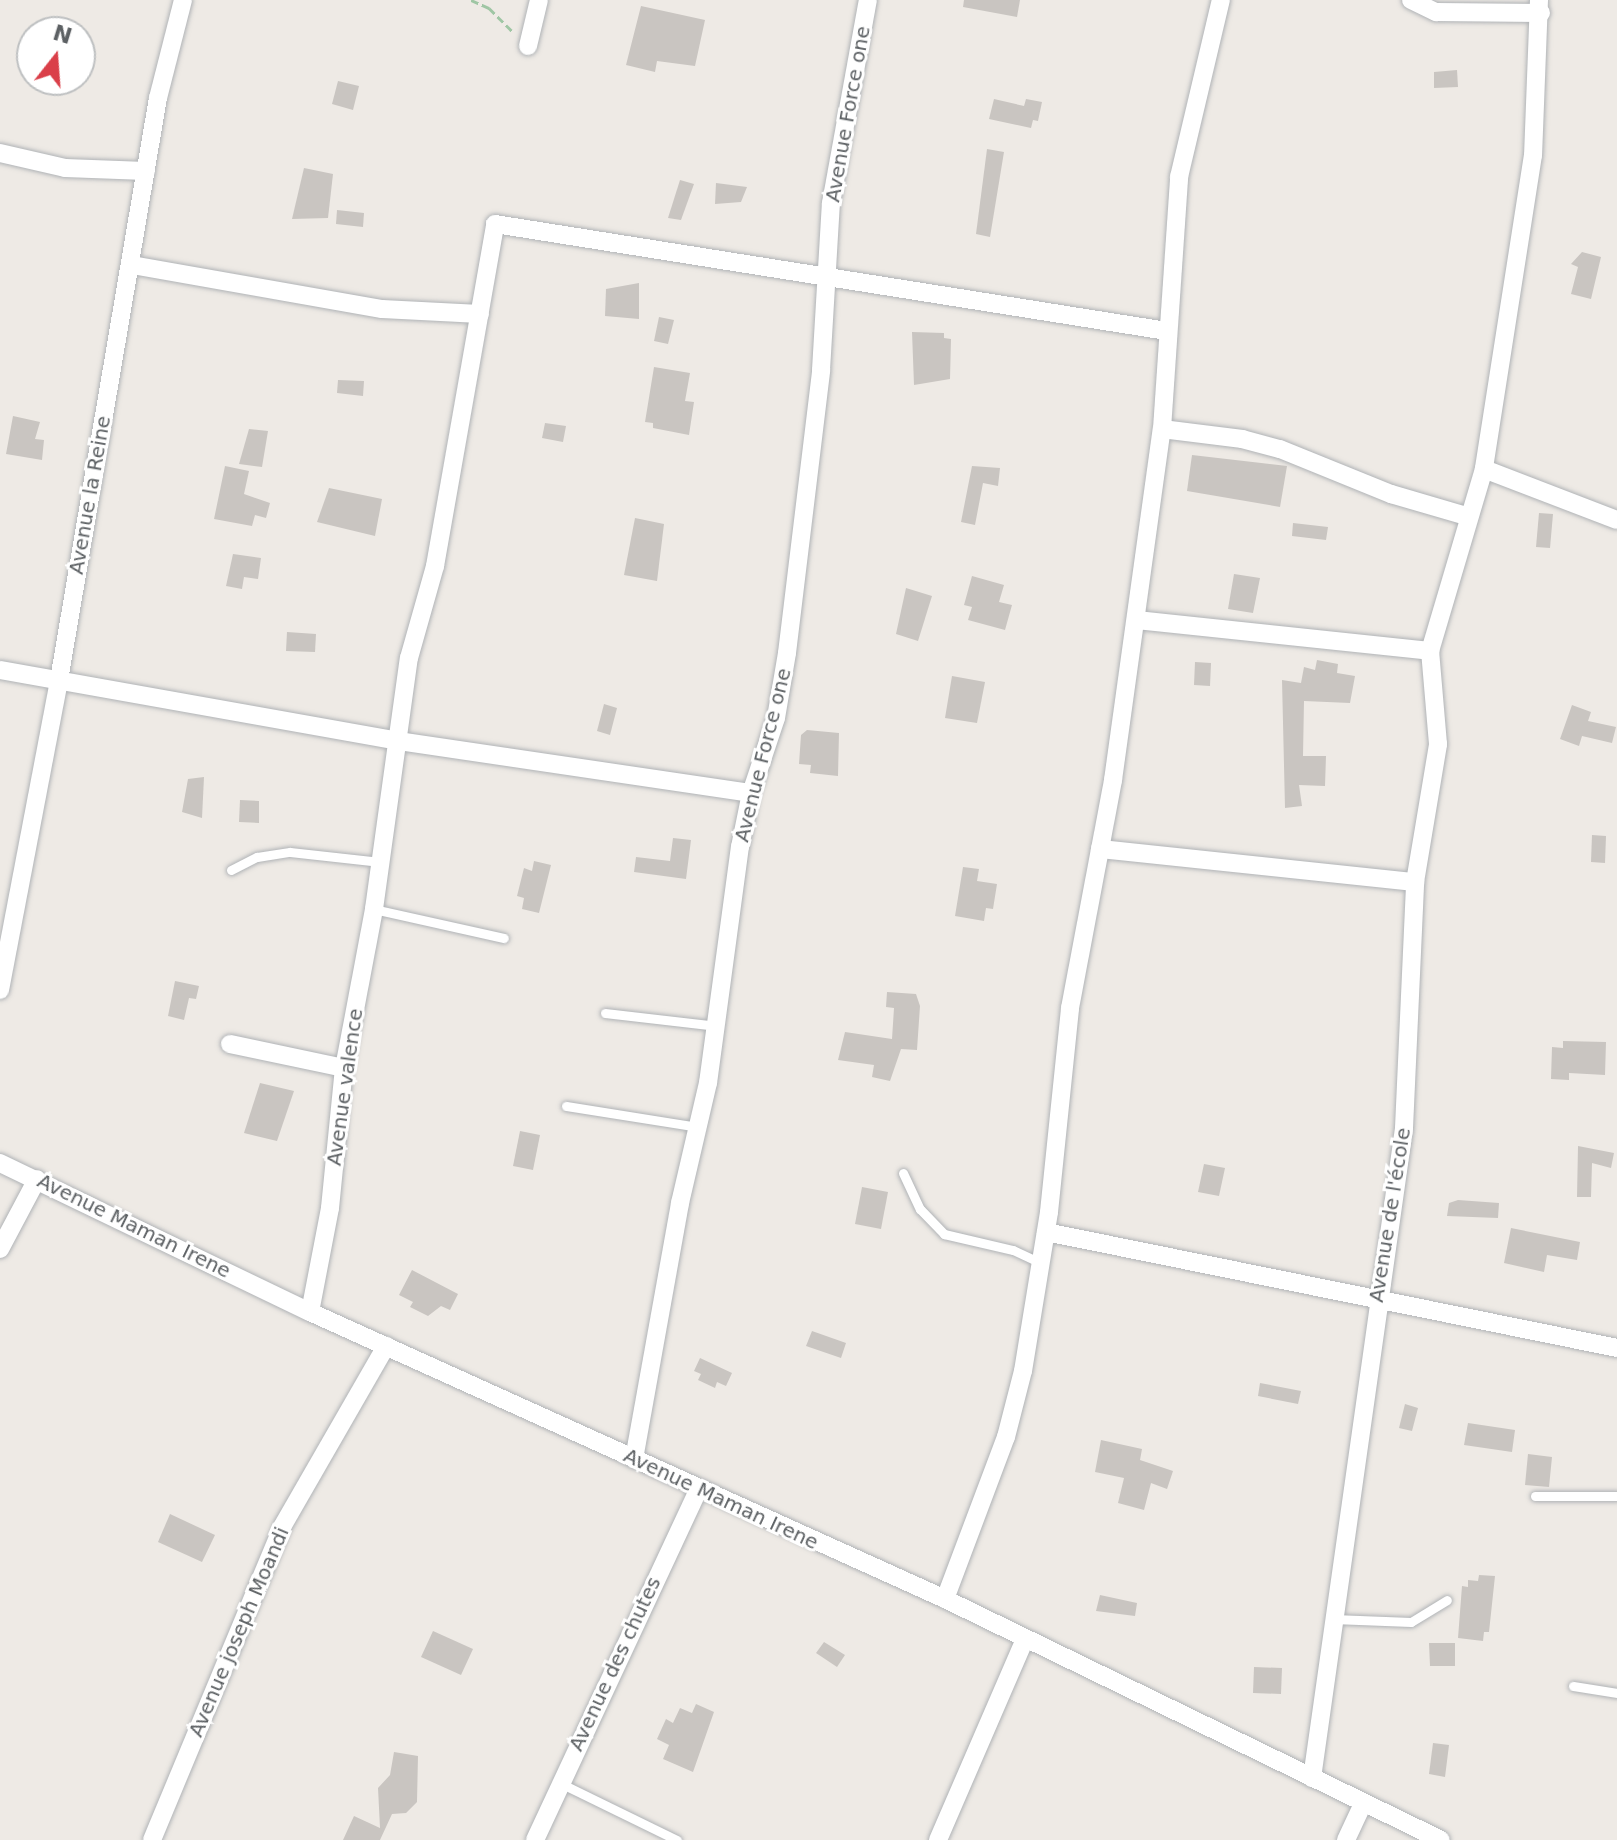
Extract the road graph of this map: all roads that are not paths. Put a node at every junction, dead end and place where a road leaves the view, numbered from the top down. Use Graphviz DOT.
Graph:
graph roads {
  1 [pos="183,0"];
  2 [pos="539,0"];
  3 [pos="868,0"];
  4 [pos="1221,0"];
  5 [pos="1411,0"];
  6 [pos="1540,6"];
  7 [pos="528,46"];
  8 [pos="0,153"];
  9 [pos="146,171"];
  10 [pos="132,265"];
  11 [pos="828,276"];
  12 [pos="480,314"];
  13 [pos="1167,331"];
  14 [pos="1162,429"];
  15 [pos="1484,469"];
  16 [pos="1616,514"];
  17 [pos="1466,516"];
  18 [pos="1136,620"];
  19 [pos="1430,651"];
  20 [pos="0,670"];
  21 [pos="59,680"];
  22 [pos="398,741"];
  23 [pos="751,793"];
  24 [pos="1100,849"];
  25 [pos="380,862"];
  26 [pos="231,870"];
  27 [pos="1415,882"];
  28 [pos="374,909"];
  29 [pos="504,938"];
  30 [pos="0,990"];
  31 [pos="605,1013"];
  32 [pos="717,1026"];
  33 [pos="230,1044"];
  34 [pos="344,1068"];
  35 [pos="566,1106"];
  36 [pos="699,1127"];
  37 [pos="0,1163"];
  38 [pos="903,1173"];
  39 [pos="37,1179"];
  40 [pos="1046,1232"];
  41 [pos="0,1249"];
  42 [pos="1039,1262"];
  43 [pos="1377,1297"];
  44 [pos="310,1312"];
  45 [pos="386,1346"];
  46 [pos="1617,1348"];
  47 [pos="634,1459"];
  48 [pos="699,1489"];
  49 [pos="1535,1496"];
  50 [pos="1617,1496"];
  51 [pos="945,1599"];
  52 [pos="1447,1600"];
  53 [pos="1333,1619"];
  54 [pos="1025,1639"];
  55 [pos="1573,1686"];
  56 [pos="1617,1693"];
  57 [pos="1312,1778"];
  58 [pos="560,1783"];
  59 [pos="1363,1804"];
  60 [pos="152,1840"];
  61 [pos="535,1840"];
  62 [pos="677,1840"];
  63 [pos="938,1840"];
  64 [pos="1346,1840"];
  65 [pos="1441,1840"];
  1 -- 9 [label="street, Avenue la Reine"];
  2 -- 7 [label="street"];
  3 -- 11 [label="street, Avenue Force one"];
  4 -- 13 [label="street"];
  5 -- 6 [label="street"];
  6 -- 15 [label="street"];
  8 -- 9 [label="street"];
  9 -- 10 [label="street, Avenue la Reine"];
  10 -- 12 [label="street"];
  10 -- 21 [label="street, Avenue la Reine"];
  11 -- 12 [label="street, Avenue valence"];
  11 -- 13 [label="street"];
  11 -- 23 [label="street, Avenue Force one"];
  12 -- 22 [label="street, Avenue valence"];
  13 -- 14 [label="street"];
  14 -- 17 [label="street"];
  14 -- 18 [label="street"];
  15 -- 16 [label="street"];
  15 -- 17 [label="street"];
  17 -- 19 [label="street"];
  18 -- 19 [label="street"];
  18 -- 24 [label="street"];
  19 -- 27 [label="street, Avenue de l'école"];
  20 -- 21 [label="street"];
  21 -- 22 [label="street"];
  21 -- 30 [label="street, Avenue la Reine"];
  22 -- 23 [label="street"];
  22 -- 25 [label="street, Avenue valence"];
  23 -- 32 [label="street, Avenue Force one"];
  24 -- 27 [label="street"];
  24 -- 40 [label="street"];
  25 -- 26 [label="lane"];
  25 -- 28 [label="street, Avenue valence"];
  27 -- 43 [label="street, Avenue de l'école"];
  28 -- 29 [label="lane"];
  28 -- 34 [label="street, Avenue valence"];
  31 -- 32 [label="lane"];
  32 -- 36 [label="street, Avenue Force one"];
  33 -- 34 [label="street"];
  34 -- 44 [label="street, Avenue valence"];
  35 -- 36 [label="lane"];
  36 -- 47 [label="street, Avenue Force one"];
  37 -- 39 [label="street, Avenue Maman Irene"];
  38 -- 42 [label="lane"];
  39 -- 41 [label="street"];
  39 -- 44 [label="street, Avenue Maman Irene"];
  40 -- 42 [label="street"];
  40 -- 43 [label="street"];
  42 -- 51 [label="street"];
  43 -- 46 [label="street"];
  43 -- 53 [label="street, Avenue de l'école"];
  44 -- 45 [label="street, Avenue Maman Irene"];
  45 -- 47 [label="street, Avenue Maman Irene"];
  45 -- 60 [label="street, Avenue joseph Moandi"];
  47 -- 48 [label="street, Avenue Maman Irene"];
  48 -- 51 [label="street, Avenue Maman Irene"];
  48 -- 58 [label="street, Avenue des chutes"];
  49 -- 50 [label="lane"];
  51 -- 54 [label="street, Avenue Maman Irene"];
  52 -- 53 [label="lane"];
  53 -- 57 [label="street, Avenue de l'école"];
  54 -- 57 [label="street, Avenue Maman Irene"];
  54 -- 63 [label="street"];
  55 -- 56 [label="lane"];
  57 -- 59 [label="street, Avenue Maman Irene"];
  58 -- 61 [label="street, Avenue des chutes"];
  58 -- 62 [label="lane"];
  59 -- 64 [label="street"];
  59 -- 65 [label="street, Avenue Maman Irene"];
}
